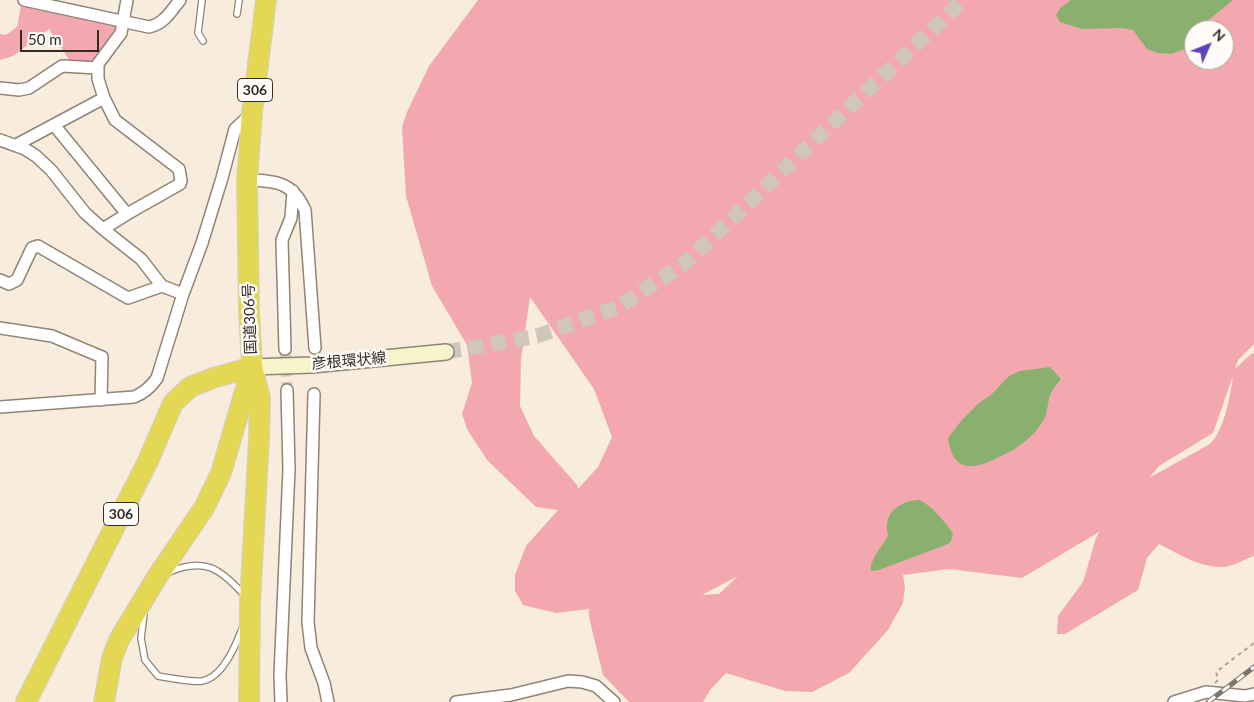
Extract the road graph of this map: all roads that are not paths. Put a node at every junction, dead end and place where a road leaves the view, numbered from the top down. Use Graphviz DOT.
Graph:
graph roads {
  1 [pos="24,0"];
  2 [pos="127,0"];
  3 [pos="180,0"];
  4 [pos="202,0"];
  5 [pos="239,0"];
  6 [pos="263,0"];
  7 [pos="73,5"];
  8 [pos="237,14"];
  9 [pos="123,21"];
  10 [pos="203,41"];
  11 [pos="98,68"];
  12 [pos="0,88"];
  13 [pos="104,98"];
  14 [pos="252,113"];
  15 [pos="54,125"];
  16 [pos="0,140"];
  17 [pos="16,145"];
  18 [pos="247,180"];
  19 [pos="293,191"];
  20 [pos="127,214"];
  21 [pos="103,228"];
  22 [pos="0,280"];
  23 [pos="162,286"];
  24 [pos="183,294"];
  25 [pos="0,328"];
  26 [pos="315,348"];
  27 [pos="285,349"];
  28 [pos="446,352"];
  29 [pos="252,367"];
  30 [pos="287,390"];
  31 [pos="314,394"];
  32 [pos="101,400"];
  33 [pos="0,407"];
  34 [pos="158,577"];
  35 [pos="146,595"];
  36 [pos="250,602"];
  37 [pos="1254,694"];
  38 [pos="26,702"];
  39 [pos="104,702"];
  40 [pos="249,702"];
  41 [pos="281,702"];
  42 [pos="328,702"];
  43 [pos="456,702"];
  44 [pos="614,702"];
  45 [pos="1174,702"];
  1 -- 7 [label="street"];
  2 -- 9 [label="street"];
  3 -- 9 [label="street"];
  4 -- 10 [label="lane"];
  5 -- 8 [label="lane"];
  6 -- 14 [label="highway, 国道306号 / 306"];
  7 -- 9 [label="street"];
  9 -- 11 [label="street"];
  11 -- 12 [label="street"];
  11 -- 13 [label="street"];
  13 -- 15 [label="street"];
  13 -- 20 [label="street"];
  14 -- 18 [label="highway, 国道306号 / 306"];
  14 -- 24 [label="street"];
  15 -- 17 [label="street"];
  15 -- 20 [label="street"];
  16 -- 17 [label="street"];
  17 -- 21 [label="street"];
  18 -- 19 [label="street"];
  18 -- 29 [label="highway, 国道306号 / 306"];
  19 -- 26 [label="street"];
  19 -- 27 [label="street"];
  20 -- 21 [label="street"];
  21 -- 23 [label="street"];
  22 -- 23 [label="street"];
  23 -- 24 [label="street"];
  24 -- 32 [label="street"];
  25 -- 32 [label="street"];
  28 -- 29 [label="main road, 彦根環状線"];
  29 -- 34 [label="highway"];
  29 -- 36 [label="highway"];
  29 -- 38 [label="highway, 国道306号 / 306"];
  30 -- 41 [label="street"];
  31 -- 42 [label="street"];
  32 -- 33 [label="street"];
  34 -- 35 [label="highway"];
  34 -- 36 [label="lane"];
  35 -- 36 [label="lane"];
  35 -- 39 [label="highway"];
  36 -- 40 [label="highway"];
  37 -- 45 [label="street"];
  43 -- 44 [label="street"];
}
